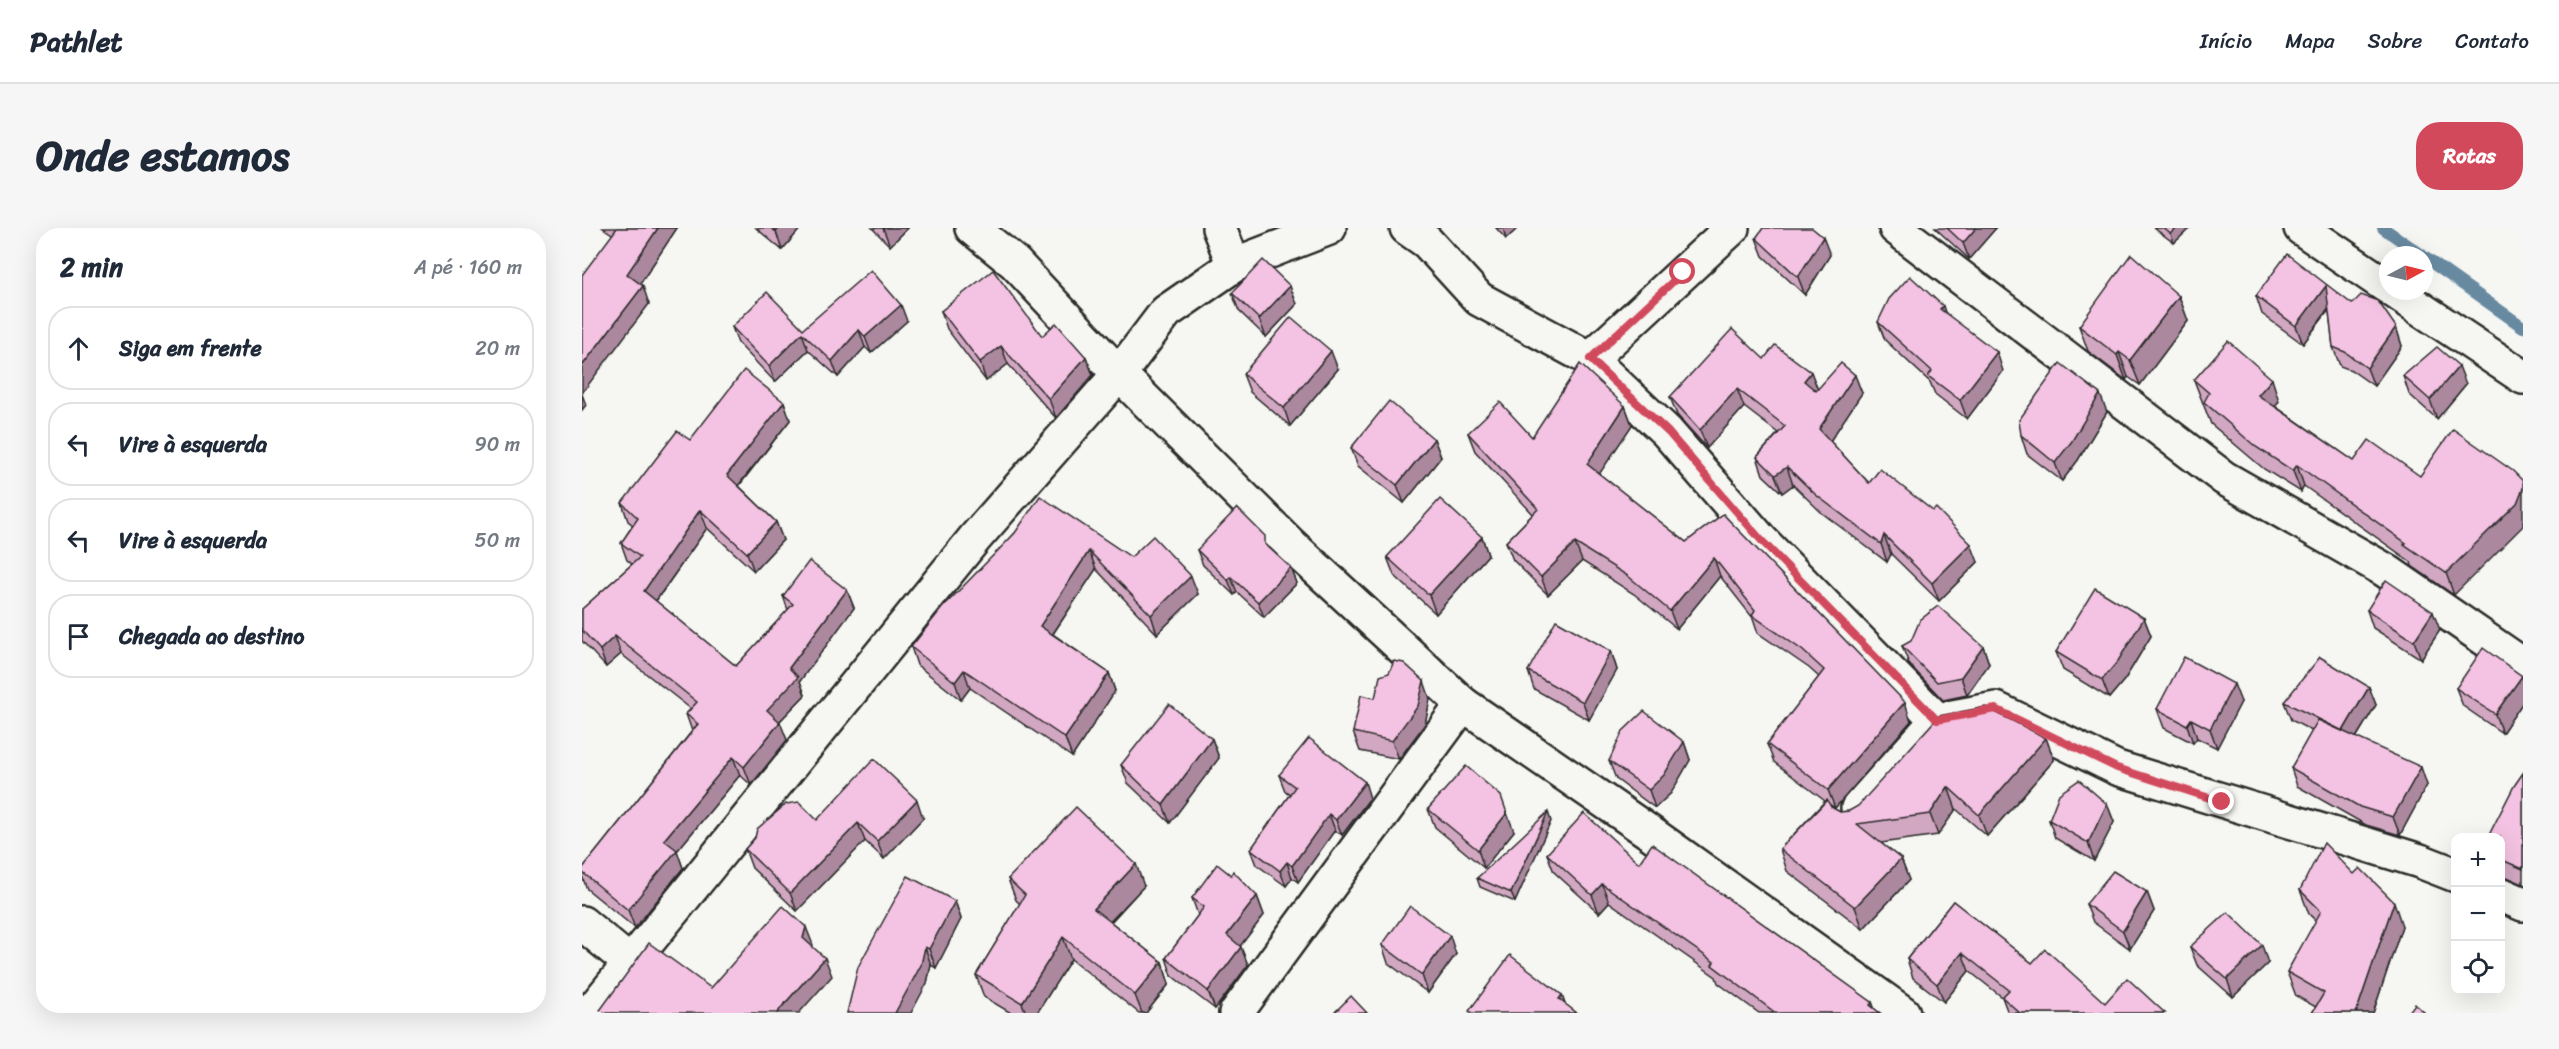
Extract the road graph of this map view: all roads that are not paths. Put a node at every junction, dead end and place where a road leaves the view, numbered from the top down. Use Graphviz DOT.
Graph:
graph roads {
  1 [pos="972,228"];
  2 [pos="1219,228"];
  3 [pos="1329,228"];
  4 [pos="1407,228"];
  5 [pos="1732,228"];
  6 [pos="1896,228"];
  7 [pos="2301,228"];
  8 [pos="1234,265"];
  9 [pos="2379,281"];
  10 [pos="2408,300"];
  11 [pos="1590,359"];
  12 [pos="1119,374"];
  13 [pos="2523,377"];
  14 [pos="2523,664"];
  15 [pos="1463,704"];
  16 [pos="1937,720"];
  17 [pos="1852,815"];
  18 [pos="2451,873"];
  19 [pos="2505,896"];
  20 [pos="2523,904"];
  21 [pos="582,922"];
  22 [pos="629,962"];
  23 [pos="590,1013"];
  24 [pos="1236,1013"];
  25 [pos="1903,1013"];
  1 -- 12 [label="street"];
  2 -- 8 [label="street"];
  3 -- 8 [label="street"];
  4 -- 11 [label="street"];
  5 -- 11 [label="street"];
  6 -- 14 [label="street"];
  7 -- 9 [label="street"];
  8 -- 12 [label="street"];
  10 -- 13 [label="street"];
  11 -- 16 [label="street"];
  12 -- 15 [label="street"];
  12 -- 22 [label="street"];
  15 -- 24 [label="street"];
  15 -- 25 [label="street"];
  16 -- 17 [label="street"];
  16 -- 18 [label="street"];
  19 -- 20 [label="street"];
  21 -- 22 [label="street"];
  22 -- 23 [label="street"];
}
